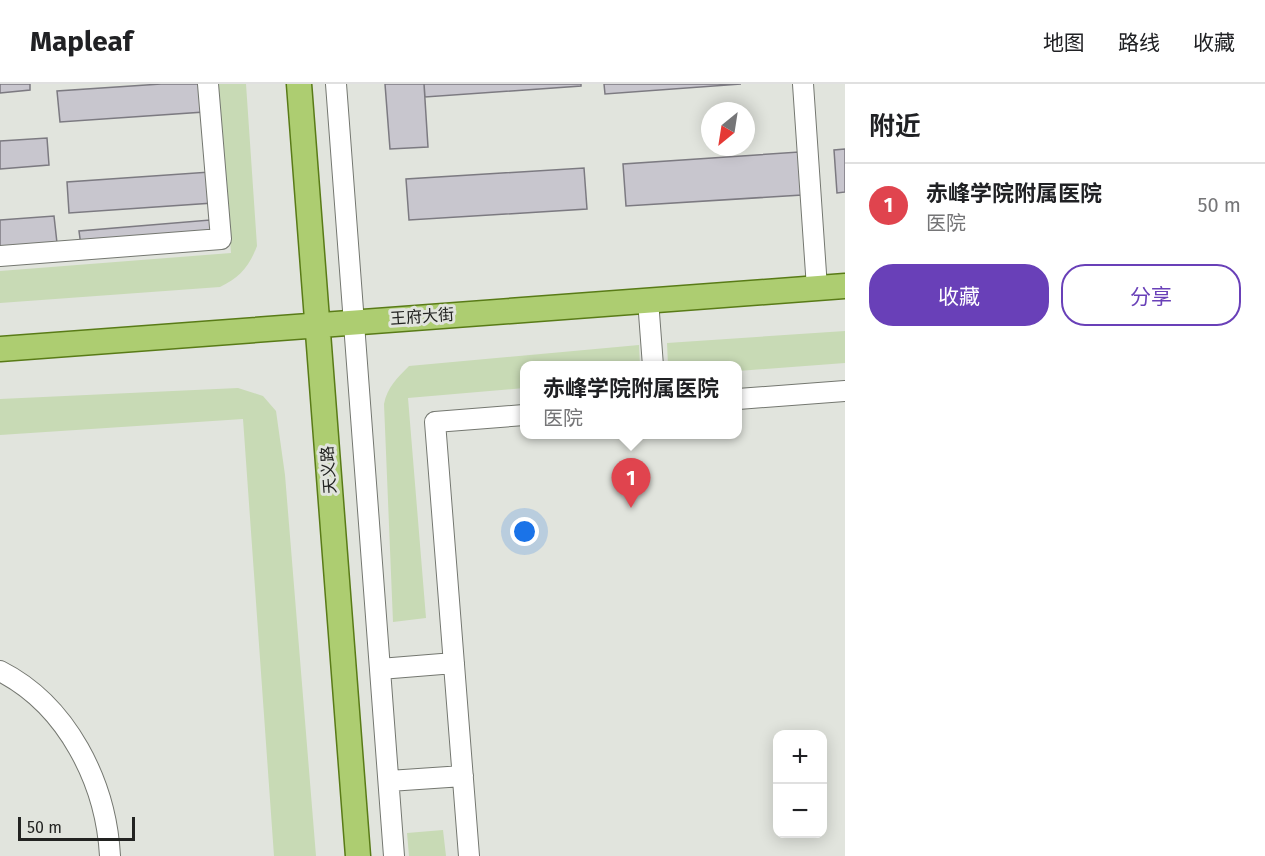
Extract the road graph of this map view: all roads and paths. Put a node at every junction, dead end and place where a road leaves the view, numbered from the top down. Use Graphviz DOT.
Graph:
graph roads {
  1 [pos="208,84"];
  2 [pos="298,84"];
  3 [pos="336,84"];
  4 [pos="803,84"];
  5 [pos="0,256"];
  6 [pos="845,286"];
  7 [pos="817,288"];
  8 [pos="648,300"];
  9 [pos="354,321"];
  10 [pos="317,323"];
  11 [pos="0,349"];
  12 [pos="653,361"];
  13 [pos="845,391"];
  14 [pos="742,399"];
  15 [pos="520,415"];
  16 [pos="454,663"];
  17 [pos="380,669"];
  18 [pos="0,671"];
  19 [pos="463,776"];
  20 [pos="389,781"];
  21 [pos="110,856"];
  22 [pos="358,856"];
  23 [pos="394,856"];
  24 [pos="469,856"];
  1 -- 5 [label="street"];
  2 -- 10 [label="main road, 天义路"];
  3 -- 9 [label="street"];
  4 -- 7 [label="street"];
  6 -- 7 [label="main road, 王府大街"];
  7 -- 8 [label="main road, 王府大街"];
  8 -- 9 [label="main road, 王府大街"];
  8 -- 12 [label="street"];
  9 -- 10 [label="main road, 王府大街"];
  9 -- 17 [label="street"];
  10 -- 11 [label="main road, 王府大街"];
  10 -- 22 [label="main road, 天义路"];
  13 -- 14 [label="street"];
  15 -- 16 [label="street"];
  16 -- 17 [label="street"];
  16 -- 19 [label="street"];
  17 -- 20 [label="street"];
  18 -- 21 [label="street"];
  19 -- 20 [label="street"];
  19 -- 24 [label="street"];
  20 -- 23 [label="street"];
}
